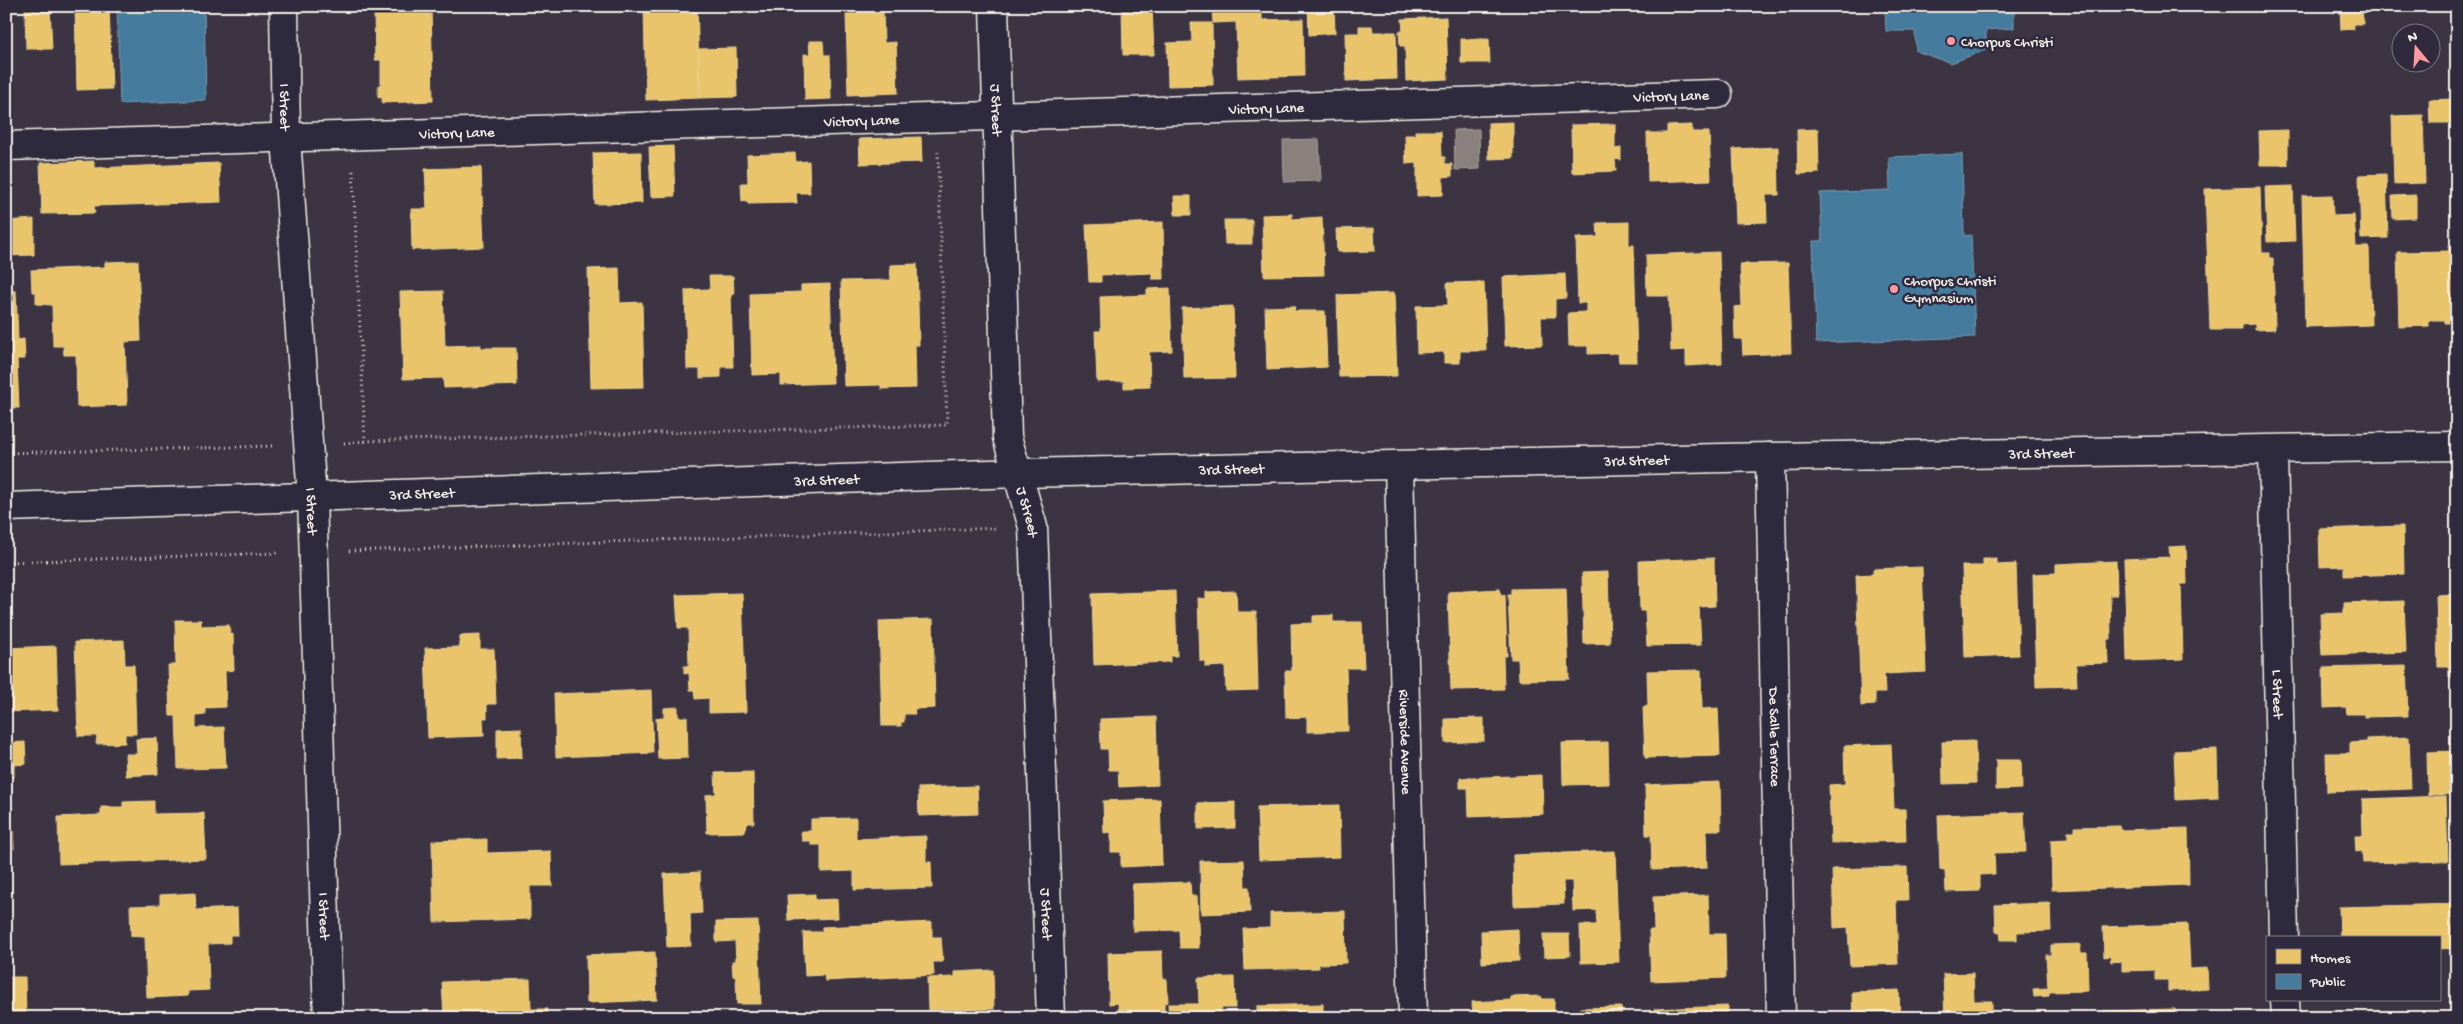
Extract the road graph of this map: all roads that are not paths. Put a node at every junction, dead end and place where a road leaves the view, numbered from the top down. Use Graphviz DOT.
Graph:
graph roads {
  1 [pos="284,6"];
  2 [pos="994,6"];
  3 [pos="1718,94"];
  4 [pos="996,116"];
  5 [pos="286,138"];
  6 [pos="6,146"];
  7 [pos="2457,446"];
  8 [pos="2272,450"];
  9 [pos="1770,457"];
  10 [pos="1399,466"];
  11 [pos="1020,473"];
  12 [pos="312,497"];
  13 [pos="6,507"];
  14 [pos="2284,936"];
  15 [pos="2285,1002"];
  16 [pos="328,1018"];
  17 [pos="1051,1018"];
  18 [pos="1413,1018"];
  19 [pos="1781,1018"];
  20 [pos="2286,1018"];
  1 -- 5 [label="street, I Street"];
  2 -- 4 [label="street, J Street"];
  3 -- 4 [label="street, Victory Lane"];
  4 -- 5 [label="street, Victory Lane"];
  4 -- 11 [label="street, J Street"];
  5 -- 6 [label="street, Victory Lane"];
  5 -- 12 [label="street, I Street"];
  7 -- 8 [label="street, 3rd Street"];
  8 -- 9 [label="street, 3rd Street"];
  8 -- 14 [label="street, L Street"];
  9 -- 10 [label="street, 3rd Street"];
  9 -- 19 [label="street, De Salle Terrace"];
  10 -- 11 [label="street, 3rd Street"];
  10 -- 18 [label="street, Riverside Avenue"];
  11 -- 12 [label="street, 3rd Street"];
  11 -- 17 [label="street, J Street"];
  12 -- 13 [label="street, 3rd Street"];
  12 -- 16 [label="street, I Street"];
  15 -- 20 [label="street"];
}
